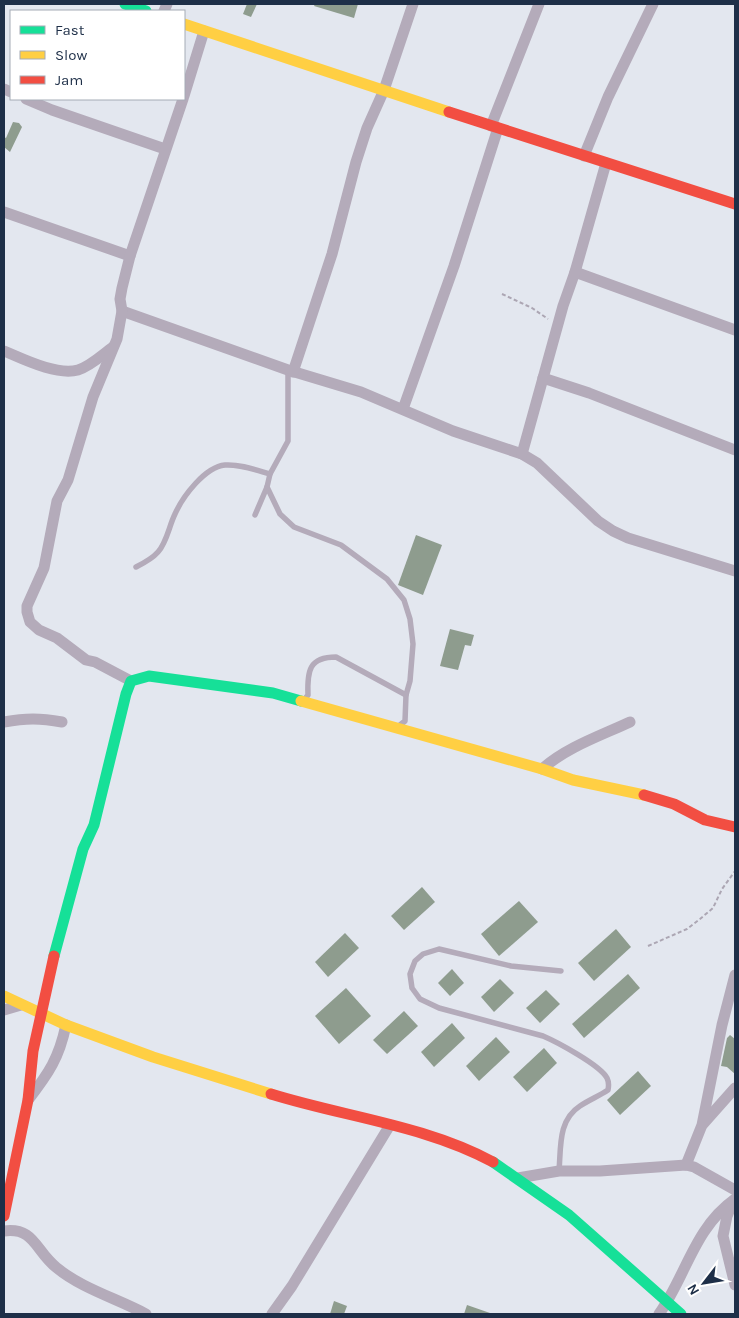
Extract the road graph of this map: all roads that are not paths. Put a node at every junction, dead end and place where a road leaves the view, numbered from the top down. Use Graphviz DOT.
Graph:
graph roads {
  1 [pos="125,4"];
  2 [pos="413,4"];
  3 [pos="539,4"];
  4 [pos="653,4"];
  5 [pos="143,10"];
  6 [pos="185,24"];
  7 [pos="204,31"];
  8 [pos="384,90"];
  9 [pos="185,91"];
  10 [pos="28,100"];
  11 [pos="182,100"];
  12 [pos="494,127"];
  13 [pos="165,149"];
  14 [pos="584,156"];
  15 [pos="606,163"];
  16 [pos="735,204"];
  17 [pos="4,212"];
  18 [pos="130,256"];
  19 [pos="575,272"];
  20 [pos="122,311"];
  21 [pos="735,330"];
  22 [pos="113,347"];
  23 [pos="4,351"];
  24 [pos="291,371"];
  25 [pos="542,378"];
  26 [pos="403,409"];
  27 [pos="735,450"];
  28 [pos="522,454"];
  29 [pos="270,474"];
  30 [pos="267,487"];
  31 [pos="256,515"];
  32 [pos="136,567"];
  33 [pos="735,571"];
  34 [pos="131,681"];
  35 [pos="406,694"];
  36 [pos="302,701"];
  37 [pos="4,722"];
  38 [pos="62,722"];
  39 [pos="630,722"];
  40 [pos="397,728"];
  41 [pos="542,769"];
  42 [pos="735,827"];
  43 [pos="561,971"];
  44 [pos="735,975"];
  45 [pos="4,996"];
  46 [pos="21,1005"];
  47 [pos="4,1010"];
  48 [pos="41,1013"];
  49 [pos="66,1025"];
  50 [pos="735,1088"];
  51 [pos="28,1100"];
  52 [pos="390,1125"];
  53 [pos="702,1125"];
  54 [pos="686,1165"];
  55 [pos="559,1171"];
  56 [pos="518,1178"];
  57 [pos="735,1196"];
  58 [pos="4,1216"];
  59 [pos="9,1230"];
  60 [pos="735,1285"];
  61 [pos="667,1303"];
  62 [pos="146,1314"];
  63 [pos="272,1314"];
  64 [pos="659,1314"];
  65 [pos="681,1314"];
  1 -- 5 [label="street"];
  2 -- 8 [label="street"];
  3 -- 12 [label="street"];
  4 -- 14 [label="street"];
  6 -- 7 [label="street"];
  7 -- 8 [label="street"];
  7 -- 9 [label="street"];
  8 -- 12 [label="street"];
  8 -- 24 [label="street"];
  10 -- 13 [label="street"];
  11 -- 13 [label="street"];
  12 -- 14 [label="street"];
  12 -- 26 [label="street"];
  13 -- 18 [label="street"];
  14 -- 15 [label="street"];
  15 -- 16 [label="street"];
  15 -- 19 [label="street"];
  17 -- 18 [label="street"];
  18 -- 20 [label="street"];
  19 -- 21 [label="street"];
  19 -- 25 [label="street"];
  20 -- 22 [label="street"];
  20 -- 24 [label="street"];
  22 -- 23 [label="street"];
  22 -- 34 [label="street"];
  24 -- 26 [label="street"];
  24 -- 29 [label="lane"];
  25 -- 27 [label="street"];
  25 -- 28 [label="street"];
  26 -- 28 [label="street"];
  28 -- 33 [label="street"];
  29 -- 30 [label="lane"];
  29 -- 32 [label="lane"];
  30 -- 31 [label="lane"];
  30 -- 35 [label="lane"];
  34 -- 36 [label="street"];
  34 -- 48 [label="street"];
  35 -- 36 [label="lane"];
  35 -- 40 [label="lane"];
  36 -- 40 [label="street"];
  37 -- 38 [label="street"];
  39 -- 41 [label="street"];
  40 -- 41 [label="street"];
  41 -- 42 [label="street"];
  43 -- 55 [label="lane"];
  44 -- 53 [label="street"];
  45 -- 46 [label="street"];
  46 -- 47 [label="street"];
  46 -- 48 [label="street"];
  48 -- 49 [label="street"];
  48 -- 51 [label="street"];
  49 -- 51 [label="street"];
  49 -- 52 [label="street"];
  50 -- 53 [label="street"];
  51 -- 58 [label="street"];
  52 -- 56 [label="street"];
  52 -- 63 [label="street"];
  53 -- 54 [label="street"];
  54 -- 55 [label="street"];
  54 -- 57 [label="street"];
  55 -- 56 [label="street"];
  56 -- 61 [label="street"];
  57 -- 60 [label="street"];
  57 -- 61 [label="street"];
  58 -- 59 [label="street"];
  59 -- 62 [label="street"];
  61 -- 64 [label="street"];
  61 -- 65 [label="street"];
}
